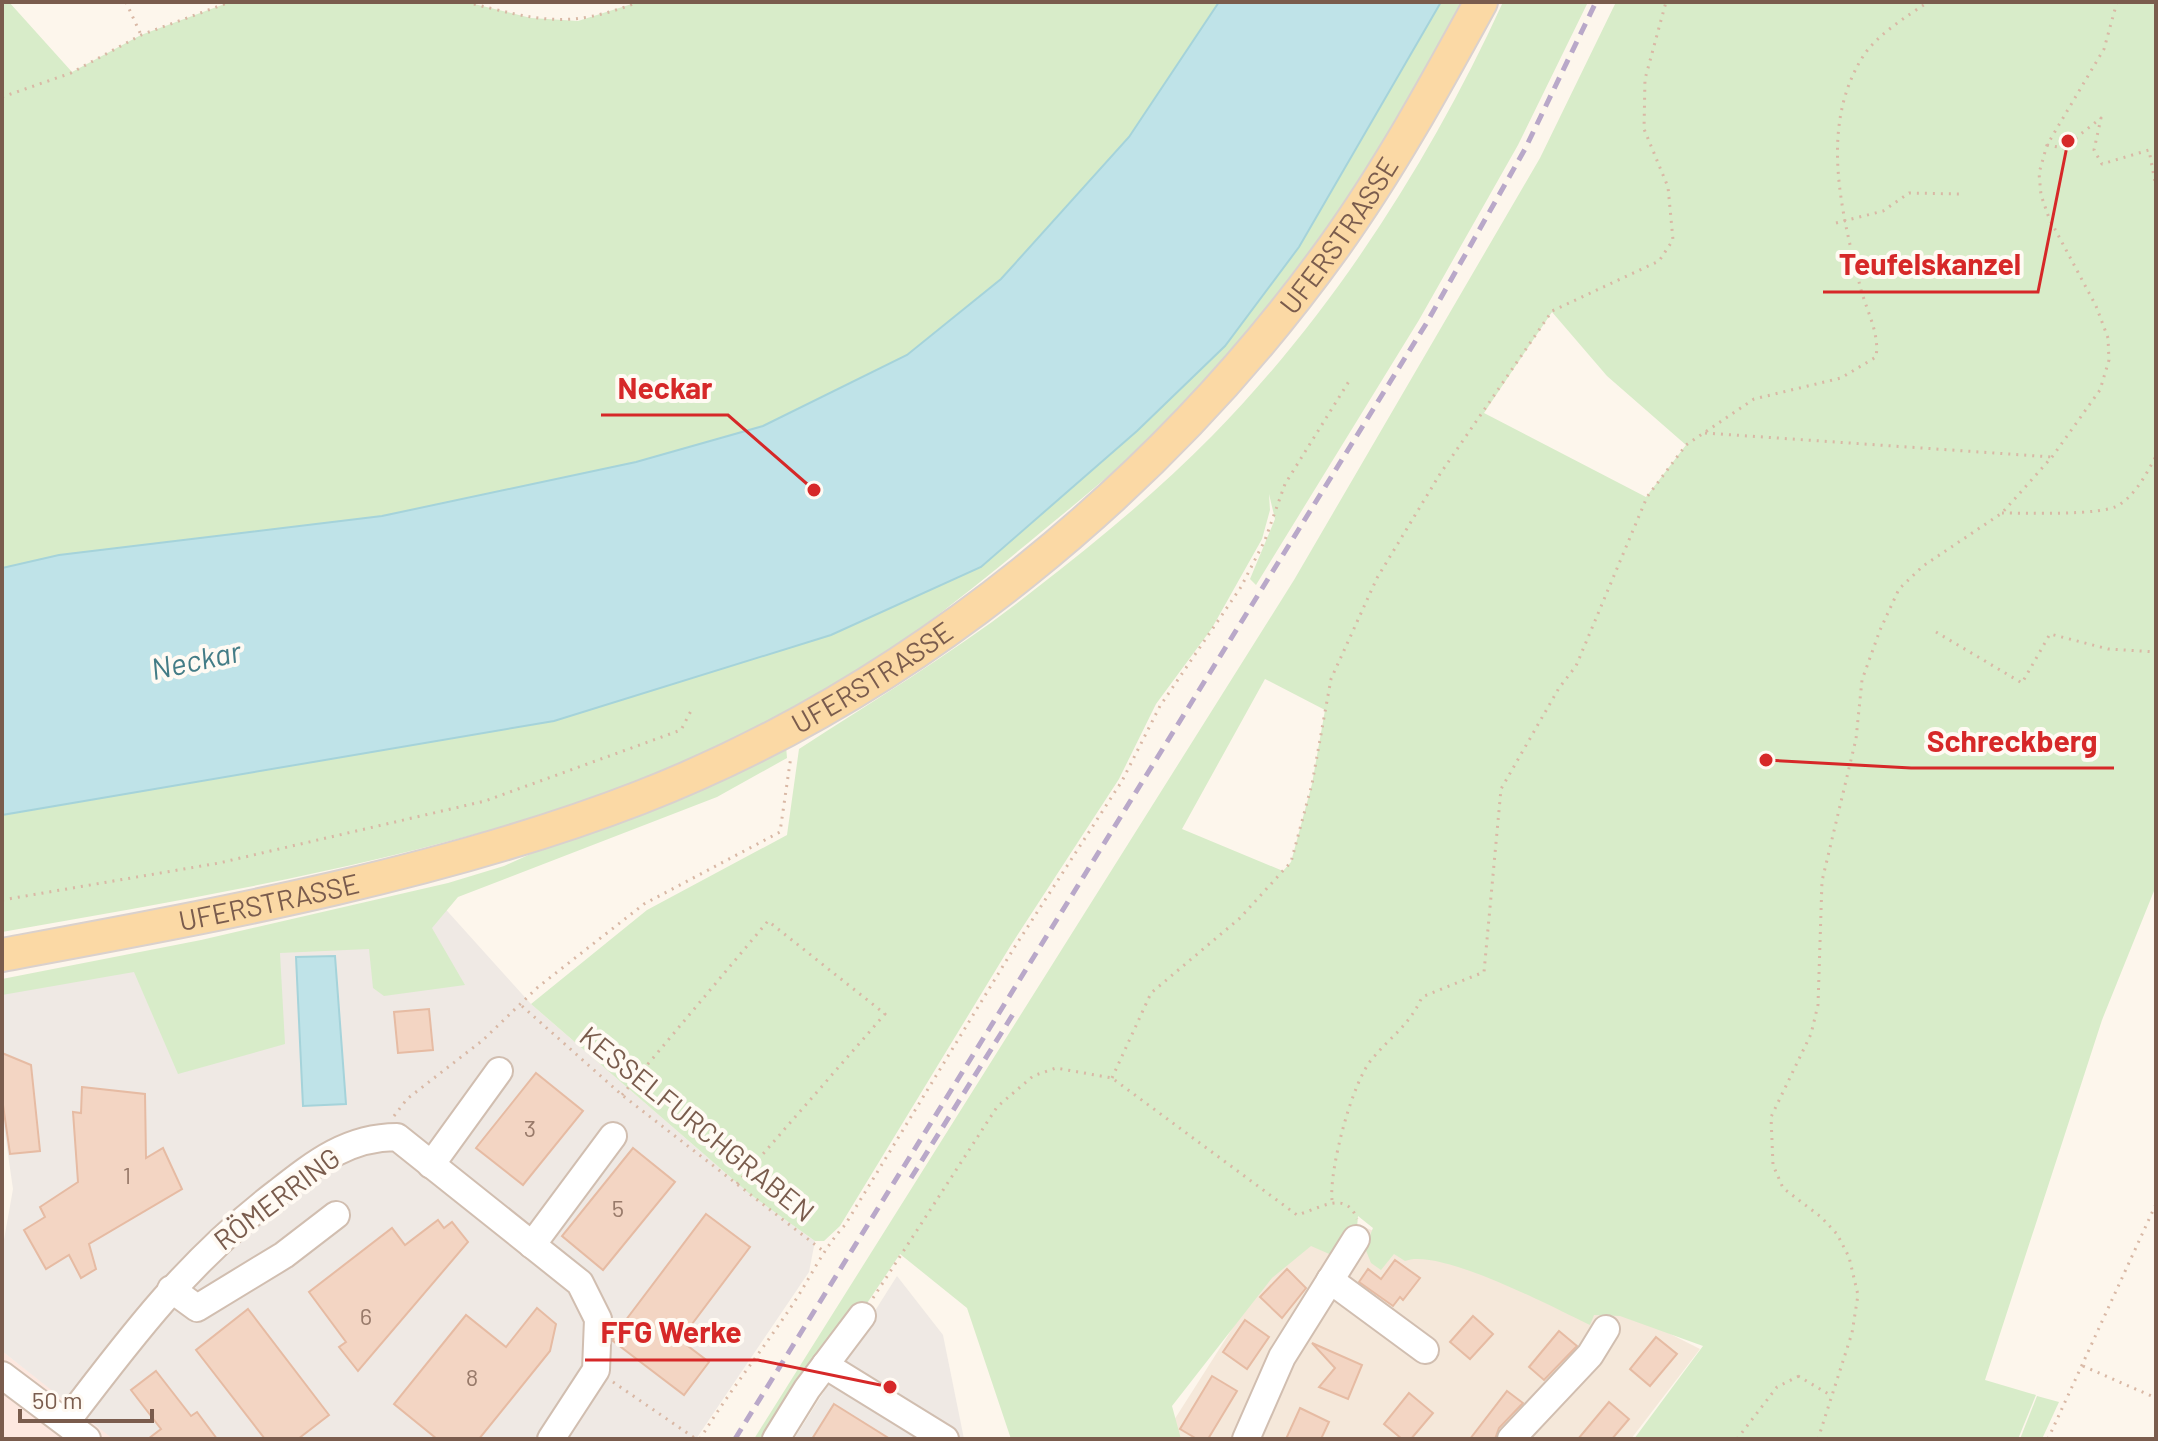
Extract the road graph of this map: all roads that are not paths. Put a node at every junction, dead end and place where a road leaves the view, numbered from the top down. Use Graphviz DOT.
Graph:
graph roads {
  1 [pos="1481,2"];
  2 [pos="2,955"];
  3 [pos="499,1071"];
  4 [pos="613,1136"];
  5 [pos="431,1165"];
  6 [pos="336,1215"];
  7 [pos="1356,1239"];
  8 [pos="532,1245"];
  9 [pos="1330,1280"];
  10 [pos="171,1289"];
  11 [pos="862,1316"];
  12 [pos="1606,1329"];
  13 [pos="1425,1350"];
  14 [pos="825,1365"];
  15 [pos="2,1375"];
  16 [pos="67,1421"];
  17 [pos="87,1439"];
  18 [pos="551,1439"];
  19 [pos="776,1439"];
  20 [pos="945,1439"];
  21 [pos="1246,1439"];
  22 [pos="1511,1439"];
  1 -- 2 [label="main road, UFERSTRASSE"];
  3 -- 5 [label="street"];
  4 -- 8 [label="street"];
  5 -- 8 [label="street"];
  5 -- 10 [label="street, RÖMERRING"];
  6 -- 10 [label="street"];
  7 -- 9 [label="street"];
  8 -- 18 [label="street"];
  9 -- 13 [label="street"];
  9 -- 21 [label="street"];
  10 -- 16 [label="street, RÖMERRING"];
  11 -- 14 [label="street"];
  12 -- 22 [label="street"];
  14 -- 19 [label="street"];
  14 -- 20 [label="street"];
  15 -- 16 [label="street"];
  16 -- 17 [label="street"];
}
